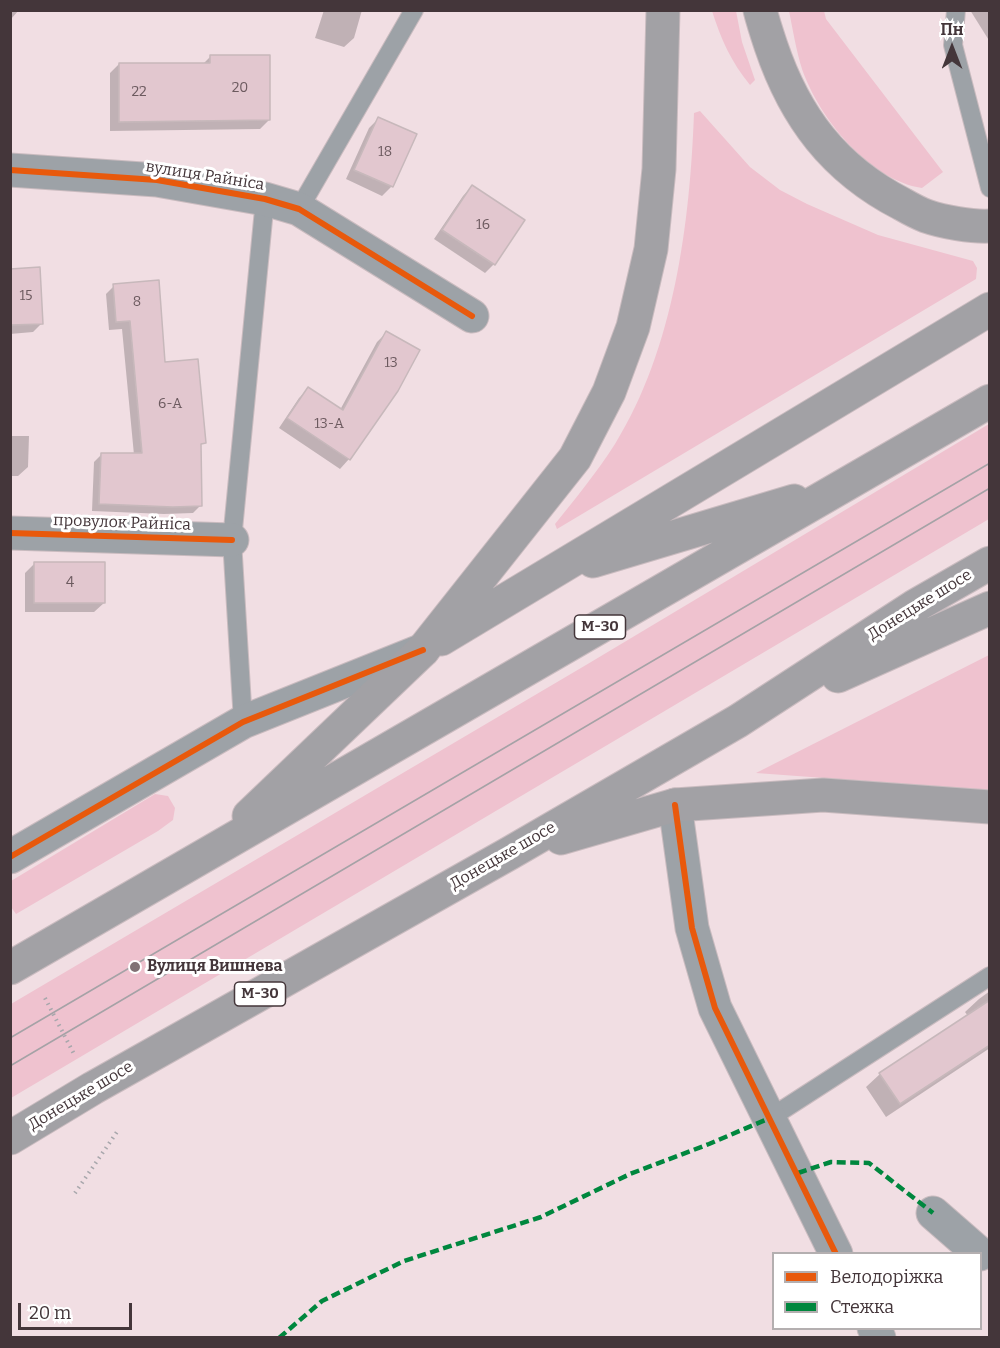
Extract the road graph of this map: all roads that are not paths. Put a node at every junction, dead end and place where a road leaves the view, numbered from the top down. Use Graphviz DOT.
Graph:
graph roads {
  1 [pos="414,10"];
  2 [pos="663,10"];
  3 [pos="760,10"];
  4 [pos="956,10"];
  5 [pos="10,170"];
  6 [pos="990,188"];
  7 [pos="265,199"];
  8 [pos="299,209"];
  9 [pos="990,226"];
  10 [pos="990,309"];
  11 [pos="472,316"];
  12 [pos="990,401"];
  13 [pos="846,485"];
  14 [pos="10,533"];
  15 [pos="232,540"];
  16 [pos="990,563"];
  17 [pos="549,574"];
  18 [pos="990,608"];
  19 [pos="423,650"];
  20 [pos="738,721"];
  21 [pos="243,722"];
  22 [pos="675,805"];
  23 [pos="990,807"];
  24 [pos="211,852"];
  25 [pos="510,853"];
  26 [pos="10,857"];
  27 [pos="10,968"];
  28 [pos="990,976"];
  29 [pos="770,1118"];
  30 [pos="10,1138"];
  31 [pos="933,1213"];
  32 [pos="835,1252"];
  33 [pos="978,1252"];
  1 -- 8 [label="lane"];
  2 -- 19 [label="highway"];
  3 -- 9 [label="highway"];
  4 -- 6 [label="lane"];
  5 -- 7 [label="street, вулиця Райніса"];
  7 -- 8 [label="street, вулиця Райніса"];
  7 -- 15 [label="lane"];
  8 -- 11 [label="street, вулиця Райніса"];
  10 -- 17 [label="highway"];
  12 -- 13 [label="highway, М-30"];
  13 -- 17 [label="highway"];
  13 -- 24 [label="highway, М-30"];
  14 -- 15 [label="street, провулок Райніса"];
  15 -- 21 [label="lane"];
  16 -- 20 [label="highway, Донецьке шосе / М-30"];
  17 -- 19 [label="highway"];
  18 -- 20 [label="highway"];
  19 -- 21 [label="street"];
  19 -- 24 [label="highway"];
  20 -- 25 [label="highway, Донецьке шосе / М-30"];
  21 -- 26 [label="street"];
  22 -- 23 [label="highway"];
  22 -- 25 [label="highway"];
  22 -- 29 [label="street"];
  24 -- 27 [label="highway, М-30"];
  25 -- 30 [label="highway, Донецьке шосе / М-30"];
  28 -- 29 [label="lane"];
  29 -- 32 [label="street"];
  31 -- 33 [label="street"];
}
